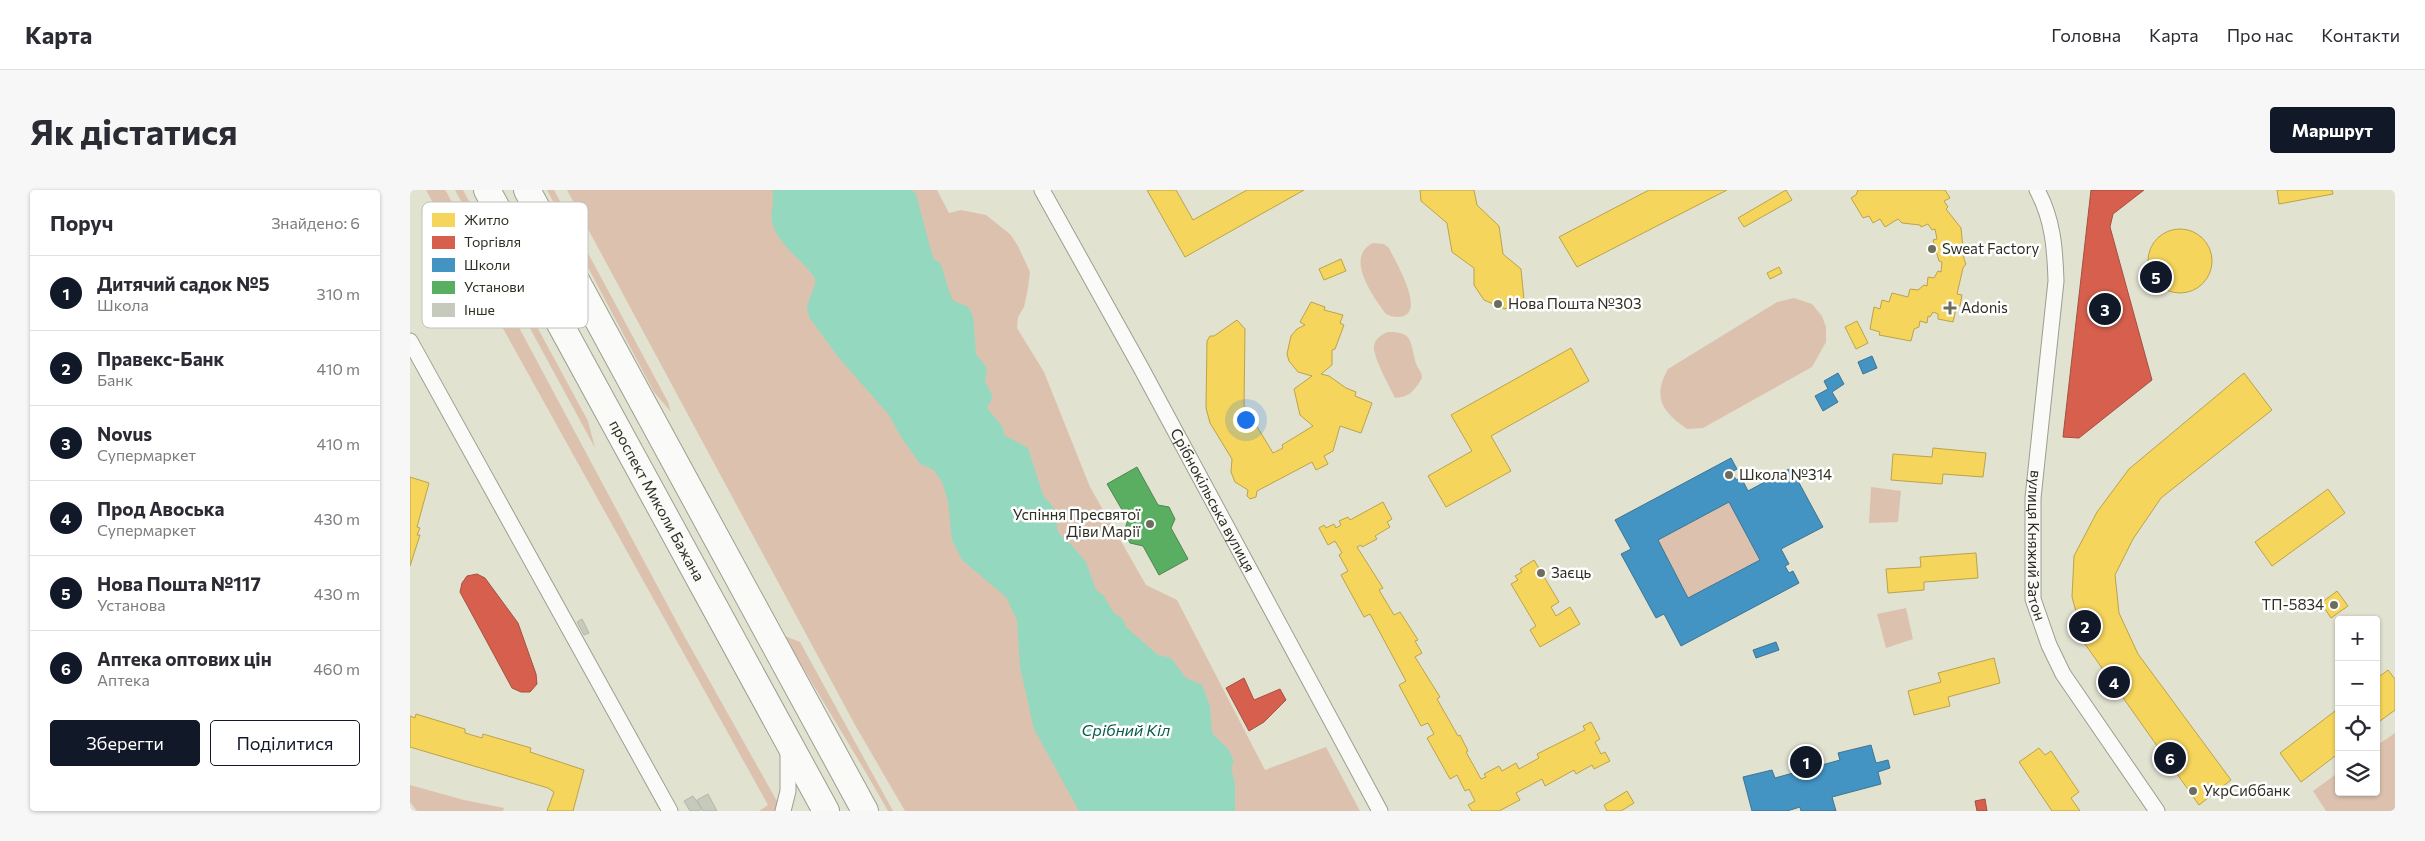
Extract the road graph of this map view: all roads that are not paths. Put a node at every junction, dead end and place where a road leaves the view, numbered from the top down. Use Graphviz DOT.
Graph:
graph roads {
  1 [pos="487,190"];
  2 [pos="527,190"];
  3 [pos="1042,190"];
  4 [pos="2037,190"];
  5 [pos="494,202"];
  6 [pos="534,202"];
  7 [pos="588,302"];
  8 [pos="562,328"];
  9 [pos="410,341"];
  10 [pos="788,744"];
  11 [pos="670,811"];
  12 [pos="783,811"];
  13 [pos="826,811"];
  14 [pos="865,811"];
  15 [pos="1380,811"];
  16 [pos="2157,811"];
  1 -- 5 [label="highway, проспект Миколи Бажана"];
  2 -- 6 [label="highway"];
  3 -- 15 [label="street, Срібнокільська вулиця"];
  4 -- 16 [label="street, вулиця Княжий Затон"];
  7 -- 14 [label="highway"];
  8 -- 10 [label="highway, проспект Миколи Бажана"];
  9 -- 11 [label="street"];
  10 -- 12 [label="street"];
  10 -- 13 [label="highway, проспект Миколи Бажана"];
}
